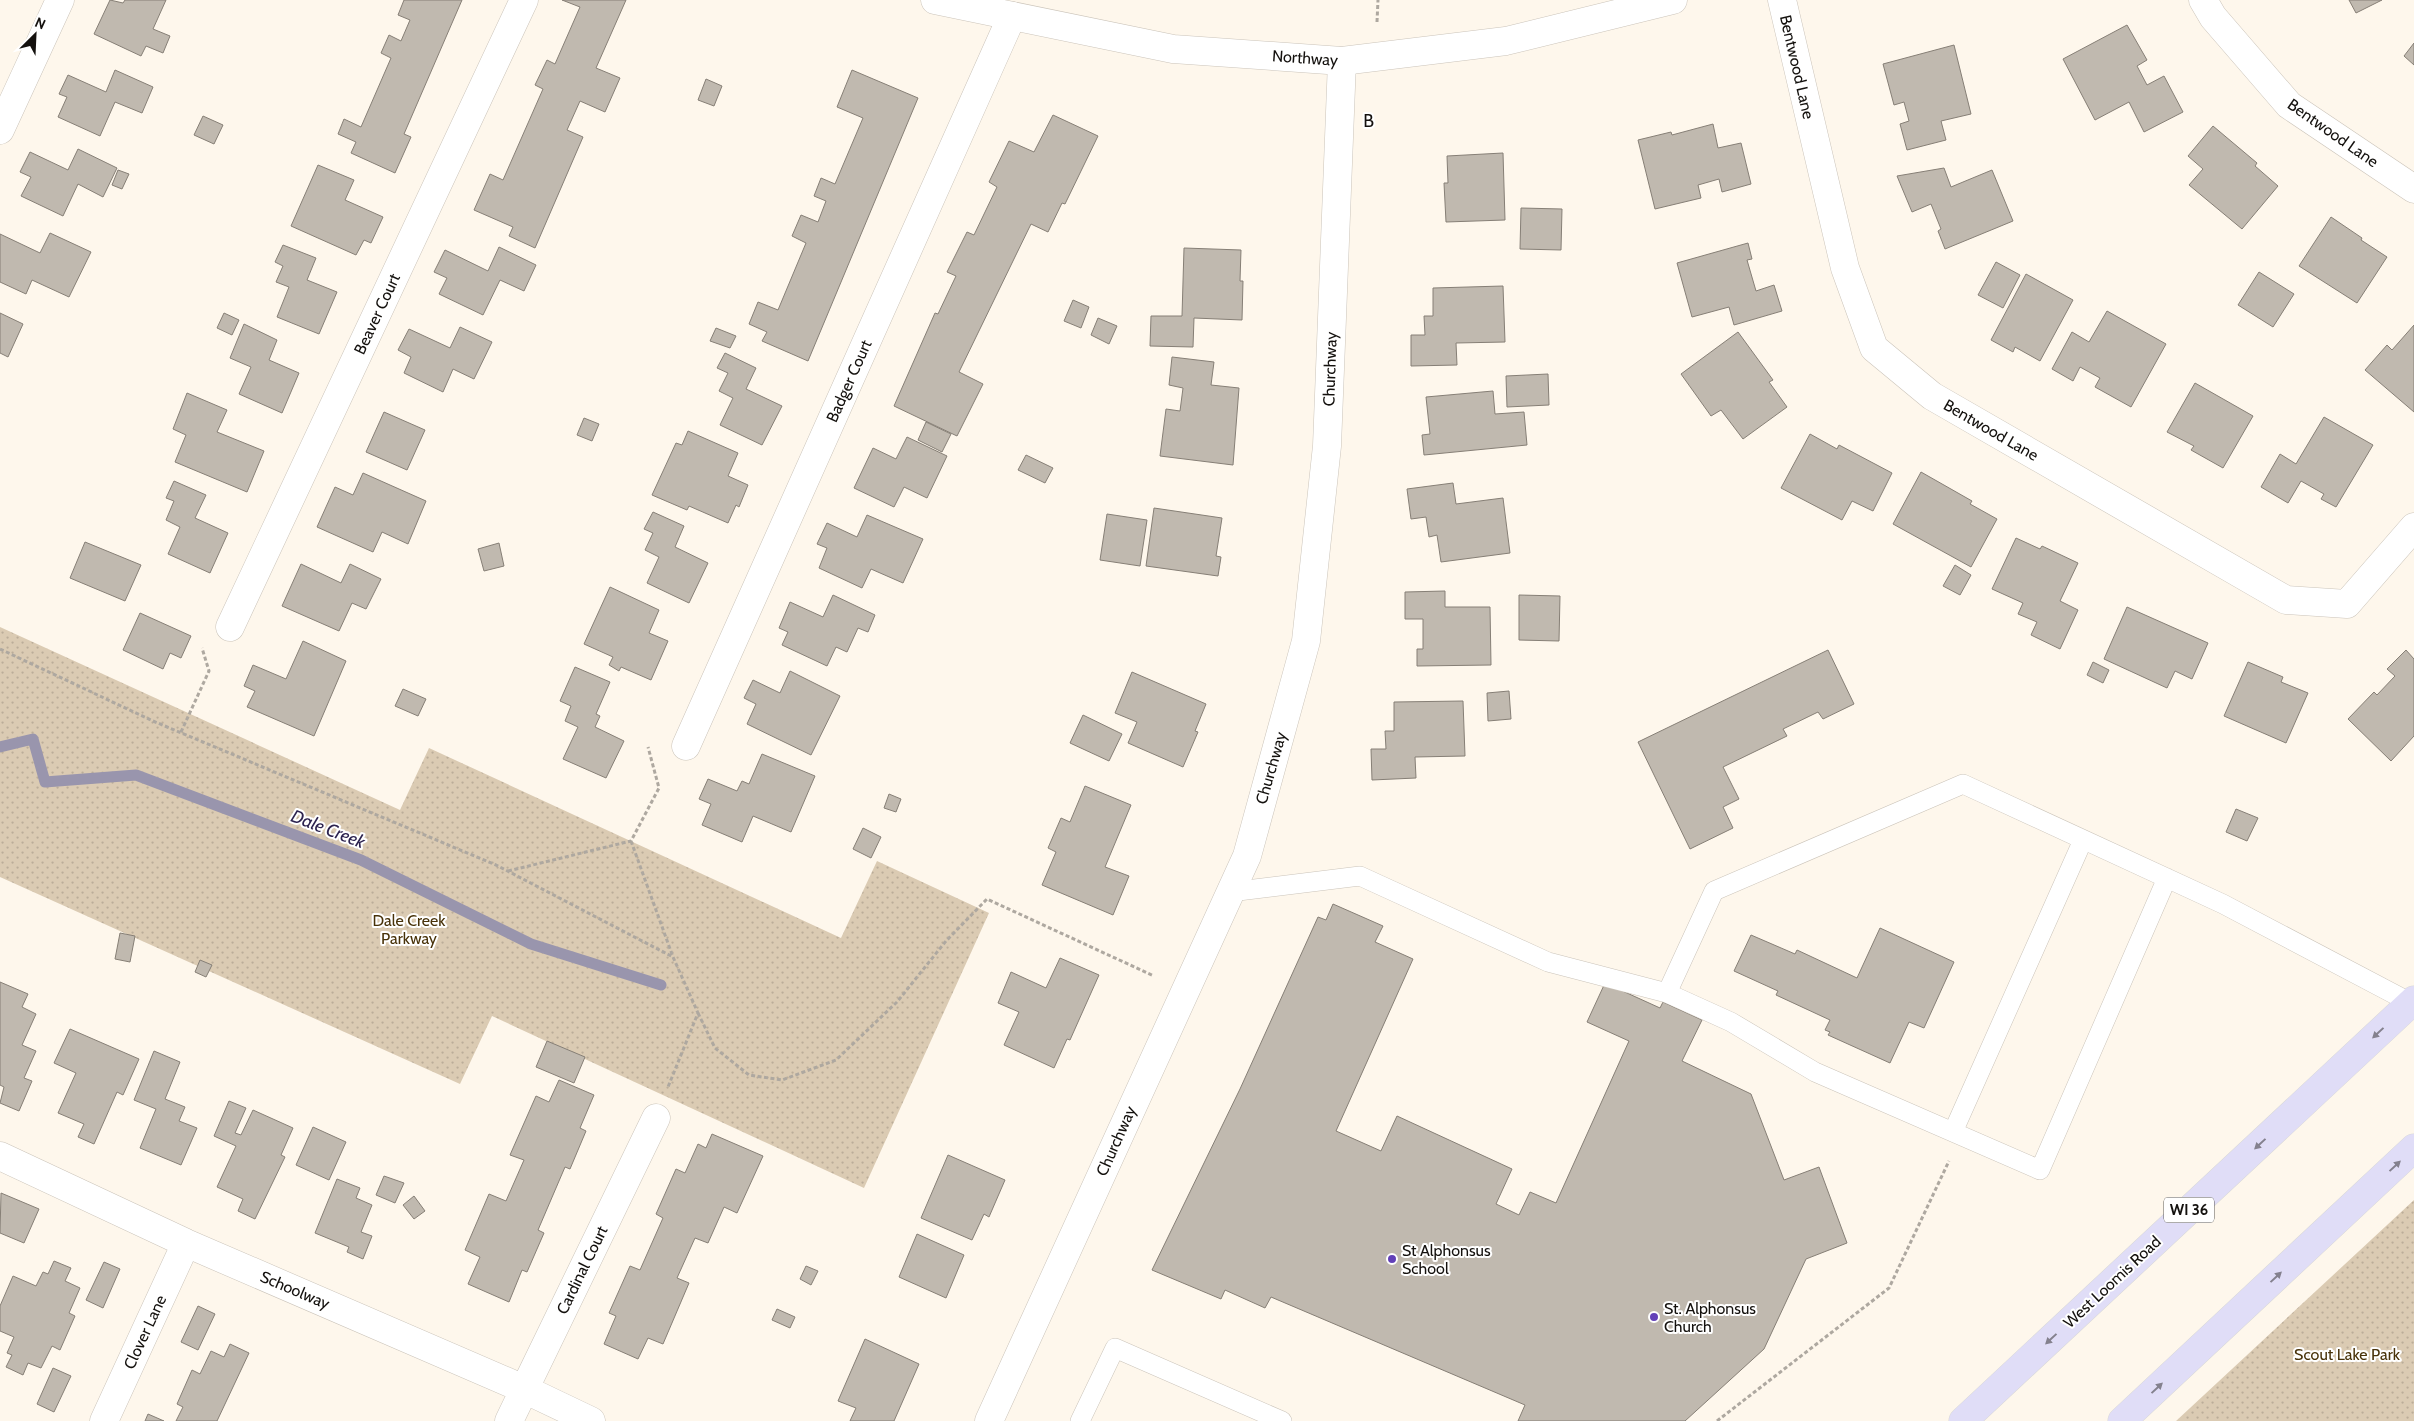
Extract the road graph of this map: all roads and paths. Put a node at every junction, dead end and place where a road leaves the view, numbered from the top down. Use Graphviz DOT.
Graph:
graph roads {
  1 [pos="60,0"];
  2 [pos="524,0"];
  3 [pos="935,0"];
  4 [pos="1673,0"];
  5 [pos="1782,0"];
  6 [pos="2203,0"];
  7 [pos="1012,16"];
  8 [pos="1342,61"];
  9 [pos="0,130"];
  10 [pos="2414,189"];
  11 [pos="2414,527"];
  12 [pos="230,627"];
  13 [pos="202,645"];
  14 [pos="0,649"];
  15 [pos="180,732"];
  16 [pos="686,746"];
  17 [pos="648,747"];
  18 [pos="2083,840"];
  19 [pos="631,841"];
  20 [pos="507,871"];
  21 [pos="2167,878"];
  22 [pos="1230,892"];
  23 [pos="673,957"];
  24 [pos="1154,976"];
  25 [pos="1667,993"];
  26 [pos="2413,1001"];
  27 [pos="698,1013"];
  28 [pos="656,1118"];
  29 [pos="1957,1134"];
  30 [pos="2414,1148"];
  31 [pos="0,1156"];
  32 [pos="186,1243"];
  33 [pos="524,1388"];
  34 [pos="104,1421"];
  35 [pos="509,1421"];
  36 [pos="591,1421"];
  37 [pos="989,1421"];
  38 [pos="1080,1421"];
  39 [pos="1282,1421"];
  40 [pos="1717,1421"];
  41 [pos="1963,1421"];
  42 [pos="2122,1421"];
  1 -- 9 [label="street"];
  2 -- 12 [label="street, Beaver Court"];
  3 -- 7 [label="street, Northway"];
  4 -- 8 [label="street, Northway"];
  5 -- 11 [label="street, Bentwood Lane"];
  6 -- 10 [label="street, Bentwood Lane"];
  7 -- 8 [label="street, Northway"];
  7 -- 16 [label="street, Badger Court"];
  8 -- 22 [label="street, Churchway"];
  13 -- 15 [label="path"];
  14 -- 15 [label="path"];
  15 -- 20 [label="path"];
  17 -- 19 [label="path"];
  18 -- 21 [label="lane"];
  18 -- 25 [label="lane"];
  18 -- 29 [label="lane"];
  19 -- 20 [label="path"];
  19 -- 23 [label="path"];
  20 -- 23 [label="path"];
  21 -- 26 [label="lane"];
  21 -- 29 [label="lane"];
  22 -- 25 [label="lane"];
  22 -- 37 [label="street, Churchway"];
  23 -- 27 [label="path"];
  24 -- 27 [label="path"];
  25 -- 29 [label="lane"];
  26 -- 41 [label="main road, West Loomis Road / WI 36, one-way"];
  27 -- 28 [label="path"];
  28 -- 33 [label="street, Cardinal Court"];
  29 -- 40 [label="path"];
  42 -- 30 [label="main road, one-way"];
  31 -- 32 [label="street, Schoolway"];
  32 -- 33 [label="street, Schoolway"];
  32 -- 34 [label="street, Clover Lane"];
  33 -- 35 [label="street, Cardinal Court"];
  33 -- 36 [label="street, Schoolway"];
  38 -- 39 [label="lane"];
}
